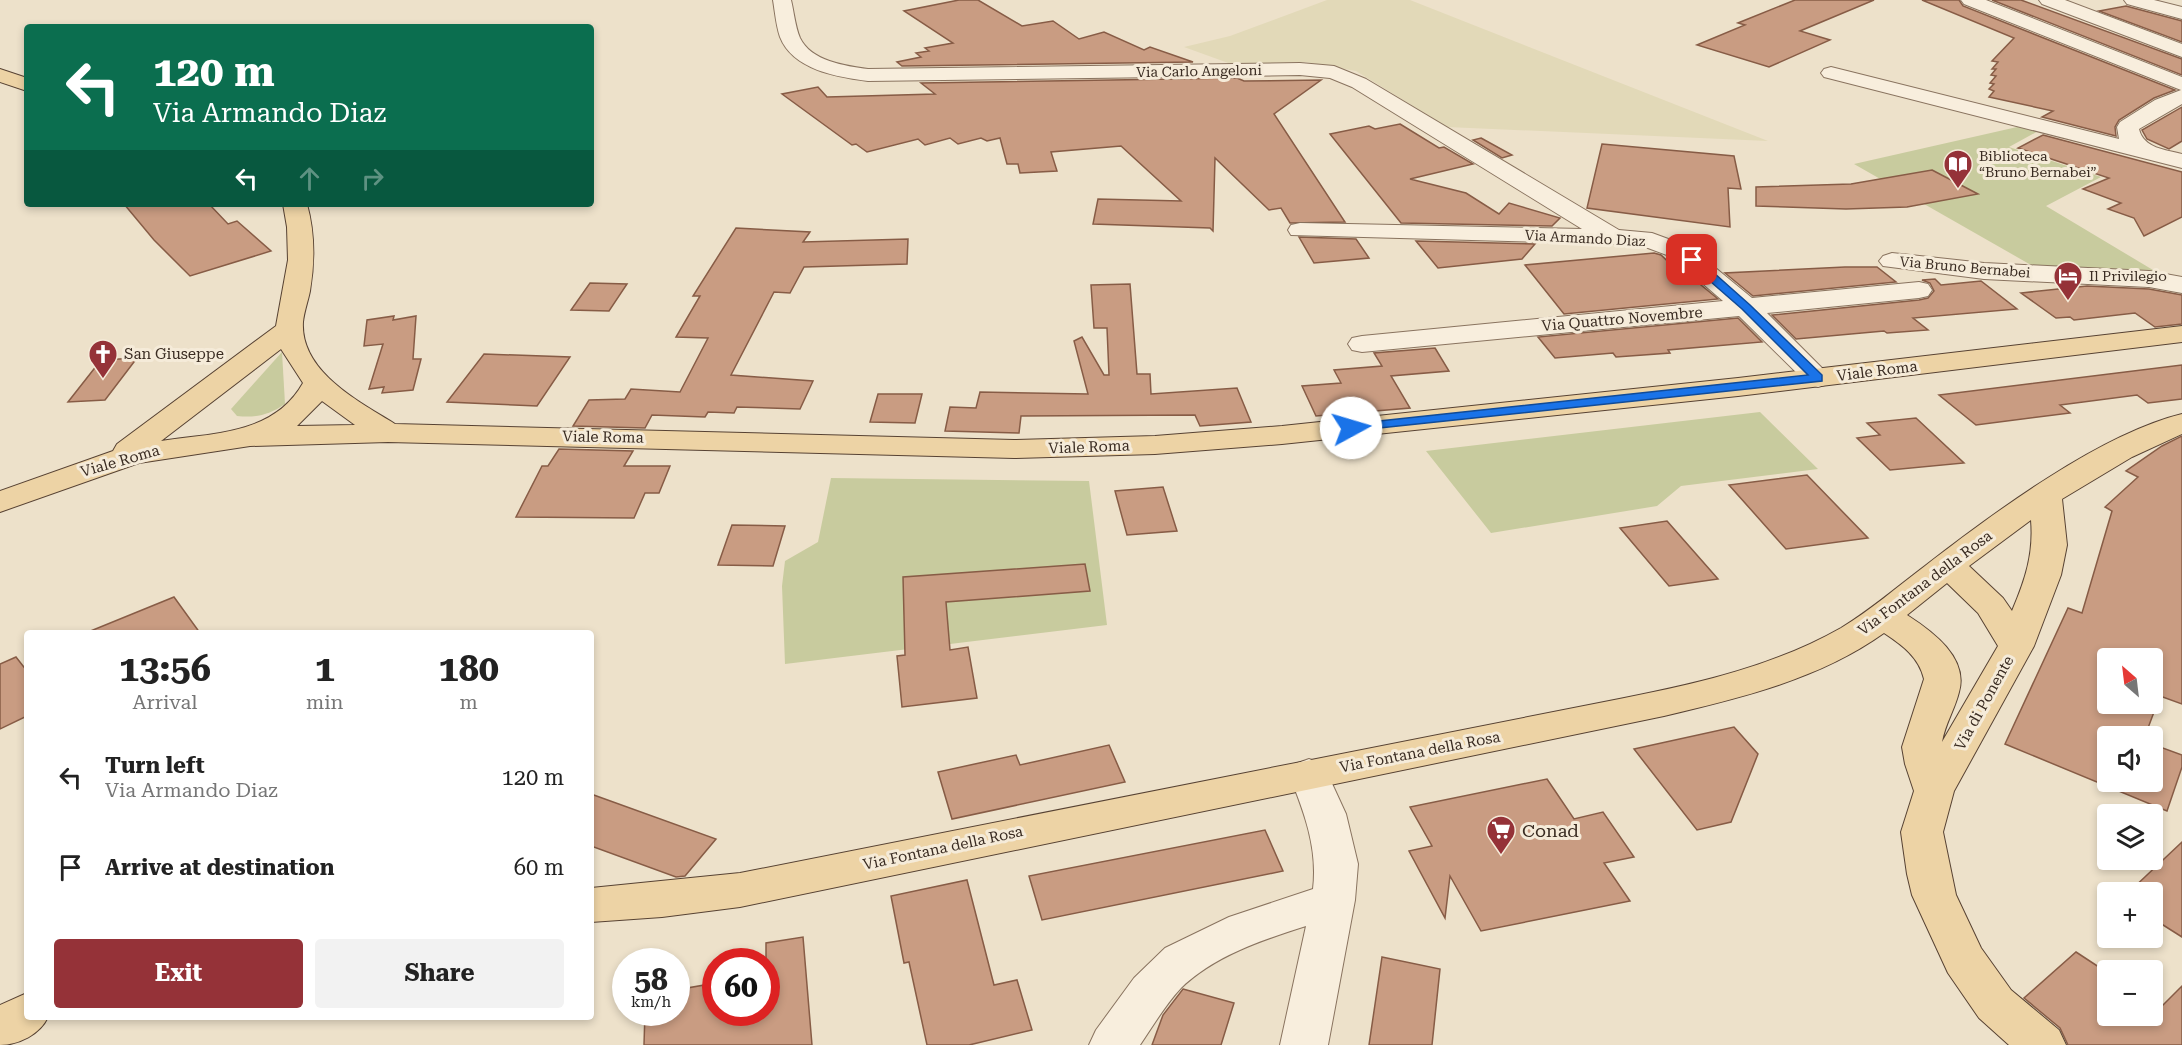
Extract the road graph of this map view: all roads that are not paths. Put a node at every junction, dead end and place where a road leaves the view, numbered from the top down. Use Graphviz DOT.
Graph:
graph roads {
  1 [pos="782,0"];
  2 [pos="1970,0"];
  3 [pos="2048,0"];
  4 [pos="2133,0"];
  5 [pos="2182,13"];
  6 [pos="2182,51"];
  7 [pos="1832,73"];
  8 [pos="0,75"];
  9 [pos="24,84"];
  10 [pos="2182,84"];
  11 [pos="2182,96"];
  12 [pos="2144,151"];
  13 [pos="2182,161"];
  14 [pos="296,207"];
  15 [pos="1300,230"];
  16 [pos="1613,237"];
  17 [pos="1892,261"];
  18 [pos="2182,285"];
  19 [pos="1919,290"];
  20 [pos="1746,307"];
  21 [pos="290,329"];
  22 [pos="2182,334"];
  23 [pos="1362,344"];
  24 [pos="1818,378"];
  25 [pos="317,384"];
  26 [pos="210,392"];
  27 [pos="2182,423"];
  28 [pos="388,433"];
  29 [pos="250,437"];
  30 [pos="119,458"];
  31 [pos="2046,496"];
  32 [pos="0,502"];
  33 [pos="1948,565"];
  34 [pos="1884,616"];
  35 [pos="2016,646"];
  36 [pos="1309,774"];
  37 [pos="1934,791"];
  38 [pos="1333,900"];
  39 [pos="594,905"];
  40 [pos="24,1014"];
  41 [pos="0,1029"];
  42 [pos="1113,1045"];
  43 [pos="1304,1045"];
  44 [pos="2043,1045"];
  1 -- 16 [label="street, Via Carlo Angeloni"];
  2 -- 10 [label="street"];
  3 -- 6 [label="street"];
  4 -- 5 [label="street"];
  7 -- 12 [label="street"];
  8 -- 9 [label="main road"];
  11 -- 12 [label="street"];
  12 -- 13 [label="street"];
  14 -- 21 [label="main road"];
  15 -- 16 [label="street, Via Armando Diaz"];
  16 -- 20 [label="street, Via Armando Diaz"];
  17 -- 18 [label="street, Via Bruno Bernabei"];
  19 -- 20 [label="street, Via Quattro Novembre"];
  20 -- 23 [label="street, Via Quattro Novembre"];
  20 -- 24 [label="street, Via Armando Diaz"];
  21 -- 25 [label="main road"];
  21 -- 26 [label="main road"];
  22 -- 24 [label="main road, Viale Roma"];
  24 -- 28 [label="main road, Viale Roma"];
  25 -- 28 [label="main road"];
  25 -- 29 [label="main road"];
  26 -- 29 [label="main road"];
  26 -- 30 [label="main road"];
  27 -- 31 [label="main road, Via Fontana della Rosa"];
  28 -- 29 [label="main road, Viale Roma"];
  29 -- 30 [label="main road, Viale Roma"];
  30 -- 32 [label="main road, Viale Roma"];
  31 -- 33 [label="main road, Via Fontana della Rosa"];
  31 -- 35 [label="main road"];
  33 -- 34 [label="main road, Via Fontana della Rosa"];
  33 -- 35 [label="main road, Via di Ponente"];
  34 -- 36 [label="main road, Via Fontana della Rosa"];
  34 -- 37 [label="main road"];
  35 -- 37 [label="main road, Via di Ponente"];
  36 -- 38 [label="street"];
  36 -- 39 [label="main road, Via Fontana della Rosa"];
  37 -- 44 [label="main road, Via di Ponente"];
  38 -- 42 [label="street"];
  38 -- 43 [label="street"];
  40 -- 41 [label="main road"];
}
